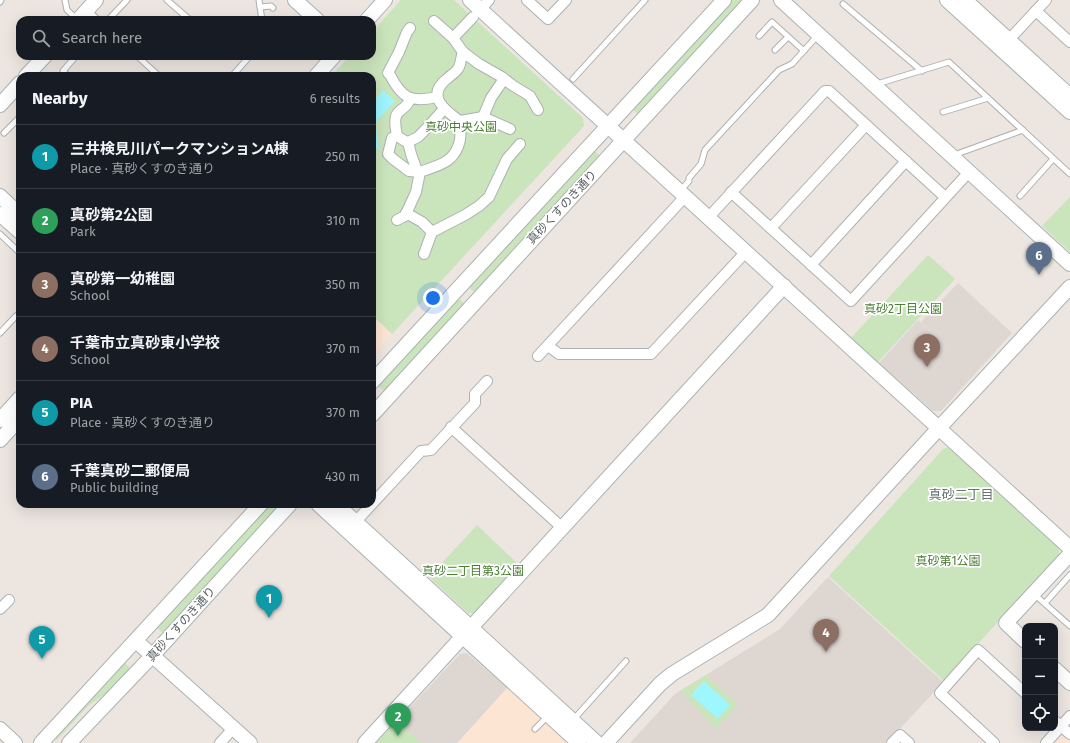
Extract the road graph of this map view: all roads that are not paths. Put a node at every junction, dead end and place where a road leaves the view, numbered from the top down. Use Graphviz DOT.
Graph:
graph roads {
  1 [pos="65,0"];
  2 [pos="127,0"];
  3 [pos="167,0"];
  4 [pos="259,0"];
  5 [pos="294,0"];
  6 [pos="385,0"];
  7 [pos="527,0"];
  8 [pos="566,0"];
  9 [pos="645,0"];
  10 [pos="724,0"];
  11 [pos="752,0"];
  12 [pos="781,0"];
  13 [pos="947,0"];
  14 [pos="965,0"];
  15 [pos="1046,0"];
  16 [pos="843,4"];
  17 [pos="260,7"];
  18 [pos="478,7"];
  19 [pos="273,8"];
  20 [pos="1036,11"];
  21 [pos="85,12"];
  22 [pos="112,16"];
  23 [pos="185,16"];
  24 [pos="261,16"];
  25 [pos="312,16"];
  26 [pos="371,16"];
  27 [pos="434,21"];
  28 [pos="410,28"];
  29 [pos="819,34"];
  30 [pos="760,36"];
  31 [pos="788,36"];
  32 [pos="453,38"];
  33 [pos="1070,42"];
  34 [pos="1005,44"];
  35 [pos="775,50"];
  36 [pos="804,51"];
  37 [pos="463,52"];
  38 [pos="41,60"];
  39 [pos="73,60"];
  40 [pos="141,60"];
  41 [pos="246,60"];
  42 [pos="330,60"];
  43 [pos="922,71"];
  44 [pos="30,72"];
  45 [pos="64,72"];
  46 [pos="155,72"];
  47 [pos="236,72"];
  48 [pos="320,72"];
  49 [pos="573,79"];
  50 [pos="504,80"];
  51 [pos="874,85"];
  52 [pos="16,92"];
  53 [pos="1070,96"];
  54 [pos="437,97"];
  55 [pos="410,98"];
  56 [pos="988,98"];
  57 [pos="0,105"];
  58 [pos="444,109"];
  59 [pos="538,110"];
  60 [pos="943,112"];
  61 [pos="1070,112"];
  62 [pos="483,117"];
  63 [pos="16,121"];
  64 [pos="460,121"];
  65 [pos="866,125"];
  66 [pos="608,126"];
  67 [pos="510,129"];
  68 [pos="1022,130"];
  69 [pos="4,133"];
  70 [pos="397,136"];
  71 [pos="624,140"];
  72 [pos="408,142"];
  73 [pos="520,144"];
  74 [pos="952,156"];
  75 [pos="1053,159"];
  76 [pos="906,161"];
  77 [pos="418,171"];
  78 [pos="969,172"];
  79 [pos="1070,174"];
  80 [pos="732,192"];
  81 [pos="0,196"];
  82 [pos="680,196"];
  83 [pos="1020,196"];
  84 [pos="946,197"];
  85 [pos="16,211"];
  86 [pos="406,213"];
  87 [pos="0,214"];
  88 [pos="708,218"];
  89 [pos="397,220"];
  90 [pos="16,228"];
  91 [pos="771,228"];
  92 [pos="432,232"];
  93 [pos="0,234"];
  94 [pos="16,249"];
  95 [pos="424,254"];
  96 [pos="742,256"];
  97 [pos="811,264"];
  98 [pos="1070,264"];
  99 [pos="784,286"];
  100 [pos="1070,286"];
  101 [pos="459,287"];
  102 [pos="476,302"];
  103 [pos="16,316"];
  104 [pos="0,333"];
  105 [pos="548,346"];
  106 [pos="538,356"];
  107 [pos="376,378"];
  108 [pos="487,381"];
  109 [pos="16,402"];
  110 [pos="376,411"];
  111 [pos="0,420"];
  112 [pos="16,422"];
  113 [pos="451,427"];
  114 [pos="939,428"];
  115 [pos="0,440"];
  116 [pos="376,500"];
  117 [pos="254,508"];
  118 [pos="286,508"];
  119 [pos="323,508"];
  120 [pos="340,508"];
  121 [pos="368,508"];
  122 [pos="360,517"];
  123 [pos="557,523"];
  124 [pos="1070,548"];
  125 [pos="1070,554"];
  126 [pos="1070,575"];
  127 [pos="1034,593"];
  128 [pos="9,600"];
  129 [pos="1045,603"];
  130 [pos="0,609"];
  131 [pos="1070,626"];
  132 [pos="467,632"];
  133 [pos="1022,638"];
  134 [pos="136,641"];
  135 [pos="152,656"];
  136 [pos="626,661"];
  137 [pos="1058,672"];
  138 [pos="1070,682"];
  139 [pos="1022,690"];
  140 [pos="548,715"];
  141 [pos="1070,716"];
  142 [pos="573,721"];
  143 [pos="1058,723"];
  144 [pos="535,729"];
  145 [pos="0,730"];
  146 [pos="1053,731"];
  147 [pos="229,733"];
  148 [pos="1070,734"];
  149 [pos="15,743"];
  150 [pos="41,743"];
  151 [pos="70,743"];
  152 [pos="220,743"];
  153 [pos="243,743"];
  154 [pos="365,743"];
  155 [pos="579,743"];
  156 [pos="597,743"];
  157 [pos="606,743"];
  158 [pos="892,743"];
  159 [pos="909,743"];
  160 [pos="994,743"];
  161 [pos="1046,743"];
  1 -- 21 [label="lane"];
  2 -- 22 [label="lane"];
  3 -- 23 [label="lane"];
  4 -- 17 [label="lane"];
  5 -- 25 [label="street"];
  6 -- 26 [label="street"];
  7 -- 8 [label="street"];
  9 -- 49 [label="lane"];
  10 -- 66 [label="street, 真砂くすのき通り"];
  11 -- 71 [label="street, 真砂くすのき通り"];
  12 -- 29 [label="street"];
  13 -- 34 [label="street"];
  14 -- 34 [label="street"];
  15 -- 20 [label="street"];
  16 -- 43 [label="lane"];
  17 -- 19 [label="lane"];
  17 -- 24 [label="lane"];
  18 -- 32 [label="street"];
  18 -- 66 [label="street"];
  20 -- 33 [label="street"];
  20 -- 34 [label="street"];
  27 -- 32 [label="street"];
  28 -- 55 [label="street"];
  29 -- 36 [label="lane"];
  29 -- 51 [label="street"];
  30 -- 31 [label="lane"];
  31 -- 35 [label="lane"];
  31 -- 36 [label="lane"];
  32 -- 37 [label="street"];
  34 -- 53 [label="street"];
  34 -- 61 [label="street"];
  36 -- 82 [label="lane"];
  37 -- 50 [label="street"];
  37 -- 54 [label="street"];
  38 -- 44 [label="street"];
  39 -- 45 [label="lane"];
  40 -- 46 [label="lane"];
  41 -- 47 [label="lane"];
  42 -- 48 [label="street"];
  43 -- 51 [label="lane"];
  43 -- 56 [label="lane"];
  50 -- 59 [label="street"];
  50 -- 62 [label="street"];
  51 -- 74 [label="street"];
  52 -- 57 [label="street"];
  54 -- 55 [label="street"];
  54 -- 58 [label="street"];
  55 -- 70 [label="street"];
  56 -- 60 [label="lane"];
  56 -- 68 [label="lane"];
  58 -- 64 [label="street"];
  58 -- 72 [label="street"];
  62 -- 64 [label="street"];
  62 -- 67 [label="street"];
  63 -- 69 [label="lane"];
  64 -- 77 [label="street"];
  65 -- 76 [label="street"];
  65 -- 80 [label="street"];
  65 -- 91 [label="street"];
  66 -- 71 [label="street"];
  66 -- 101 [label="street, 真砂くすのき通り"];
  68 -- 74 [label="lane"];
  68 -- 75 [label="lane"];
  70 -- 72 [label="street"];
  70 -- 77 [label="street"];
  71 -- 82 [label="street"];
  71 -- 102 [label="street, 真砂くすのき通り"];
  72 -- 77 [label="street"];
  73 -- 92 [label="street"];
  74 -- 78 [label="street"];
  75 -- 79 [label="lane"];
  75 -- 83 [label="lane"];
  76 -- 84 [label="street"];
  76 -- 97 [label="street"];
  77 -- 86 [label="street"];
  78 -- 84 [label="street"];
  78 -- 98 [label="street"];
  80 -- 88 [label="street"];
  80 -- 91 [label="street"];
  81 -- 85 [label="street"];
  82 -- 88 [label="street"];
  82 -- 105 [label="street"];
  84 -- 97 [label="street"];
  86 -- 89 [label="street"];
  86 -- 92 [label="street"];
  87 -- 90 [label="street"];
  88 -- 99 [label="street"];
  91 -- 97 [label="street"];
  92 -- 95 [label="street"];
  93 -- 94 [label="lane"];
  96 -- 105 [label="street"];
  99 -- 114 [label="street"];
  99 -- 132 [label="street"];
  100 -- 114 [label="street"];
  101 -- 102 [label="street"];
  101 -- 107 [label="street, 真砂くすのき通り"];
  102 -- 110 [label="street, 真砂くすのき通り"];
  103 -- 104 [label="lane"];
  105 -- 106 [label="street"];
  108 -- 113 [label="street"];
  109 -- 111 [label="street"];
  112 -- 115 [label="street"];
  113 -- 116 [label="street"];
  113 -- 123 [label="street"];
  114 -- 124 [label="street"];
  114 -- 157 [label="street"];
  117 -- 134 [label="street, 真砂くすのき通り"];
  118 -- 135 [label="street, 真砂くすのき通り"];
  119 -- 132 [label="street"];
  120 -- 132 [label="street"];
  121 -- 122 [label="street"];
  125 -- 127 [label="street"];
  126 -- 129 [label="lane"];
  127 -- 129 [label="lane"];
  127 -- 133 [label="street"];
  128 -- 130 [label="street"];
  129 -- 131 [label="lane"];
  132 -- 140 [label="street"];
  132 -- 142 [label="street"];
  132 -- 154 [label="street"];
  134 -- 135 [label="street"];
  134 -- 150 [label="street, 真砂くすのき通り"];
  135 -- 151 [label="street, 真砂くすのき通り"];
  135 -- 153 [label="street"];
  136 -- 142 [label="lane"];
  137 -- 138 [label="street"];
  139 -- 160 [label="street"];
  140 -- 144 [label="lane"];
  140 -- 155 [label="street"];
  141 -- 143 [label="street"];
  142 -- 156 [label="street"];
  143 -- 148 [label="street"];
  145 -- 149 [label="street"];
  146 -- 161 [label="street"];
  147 -- 152 [label="street"];
  158 -- 159 [label="street"];
}
